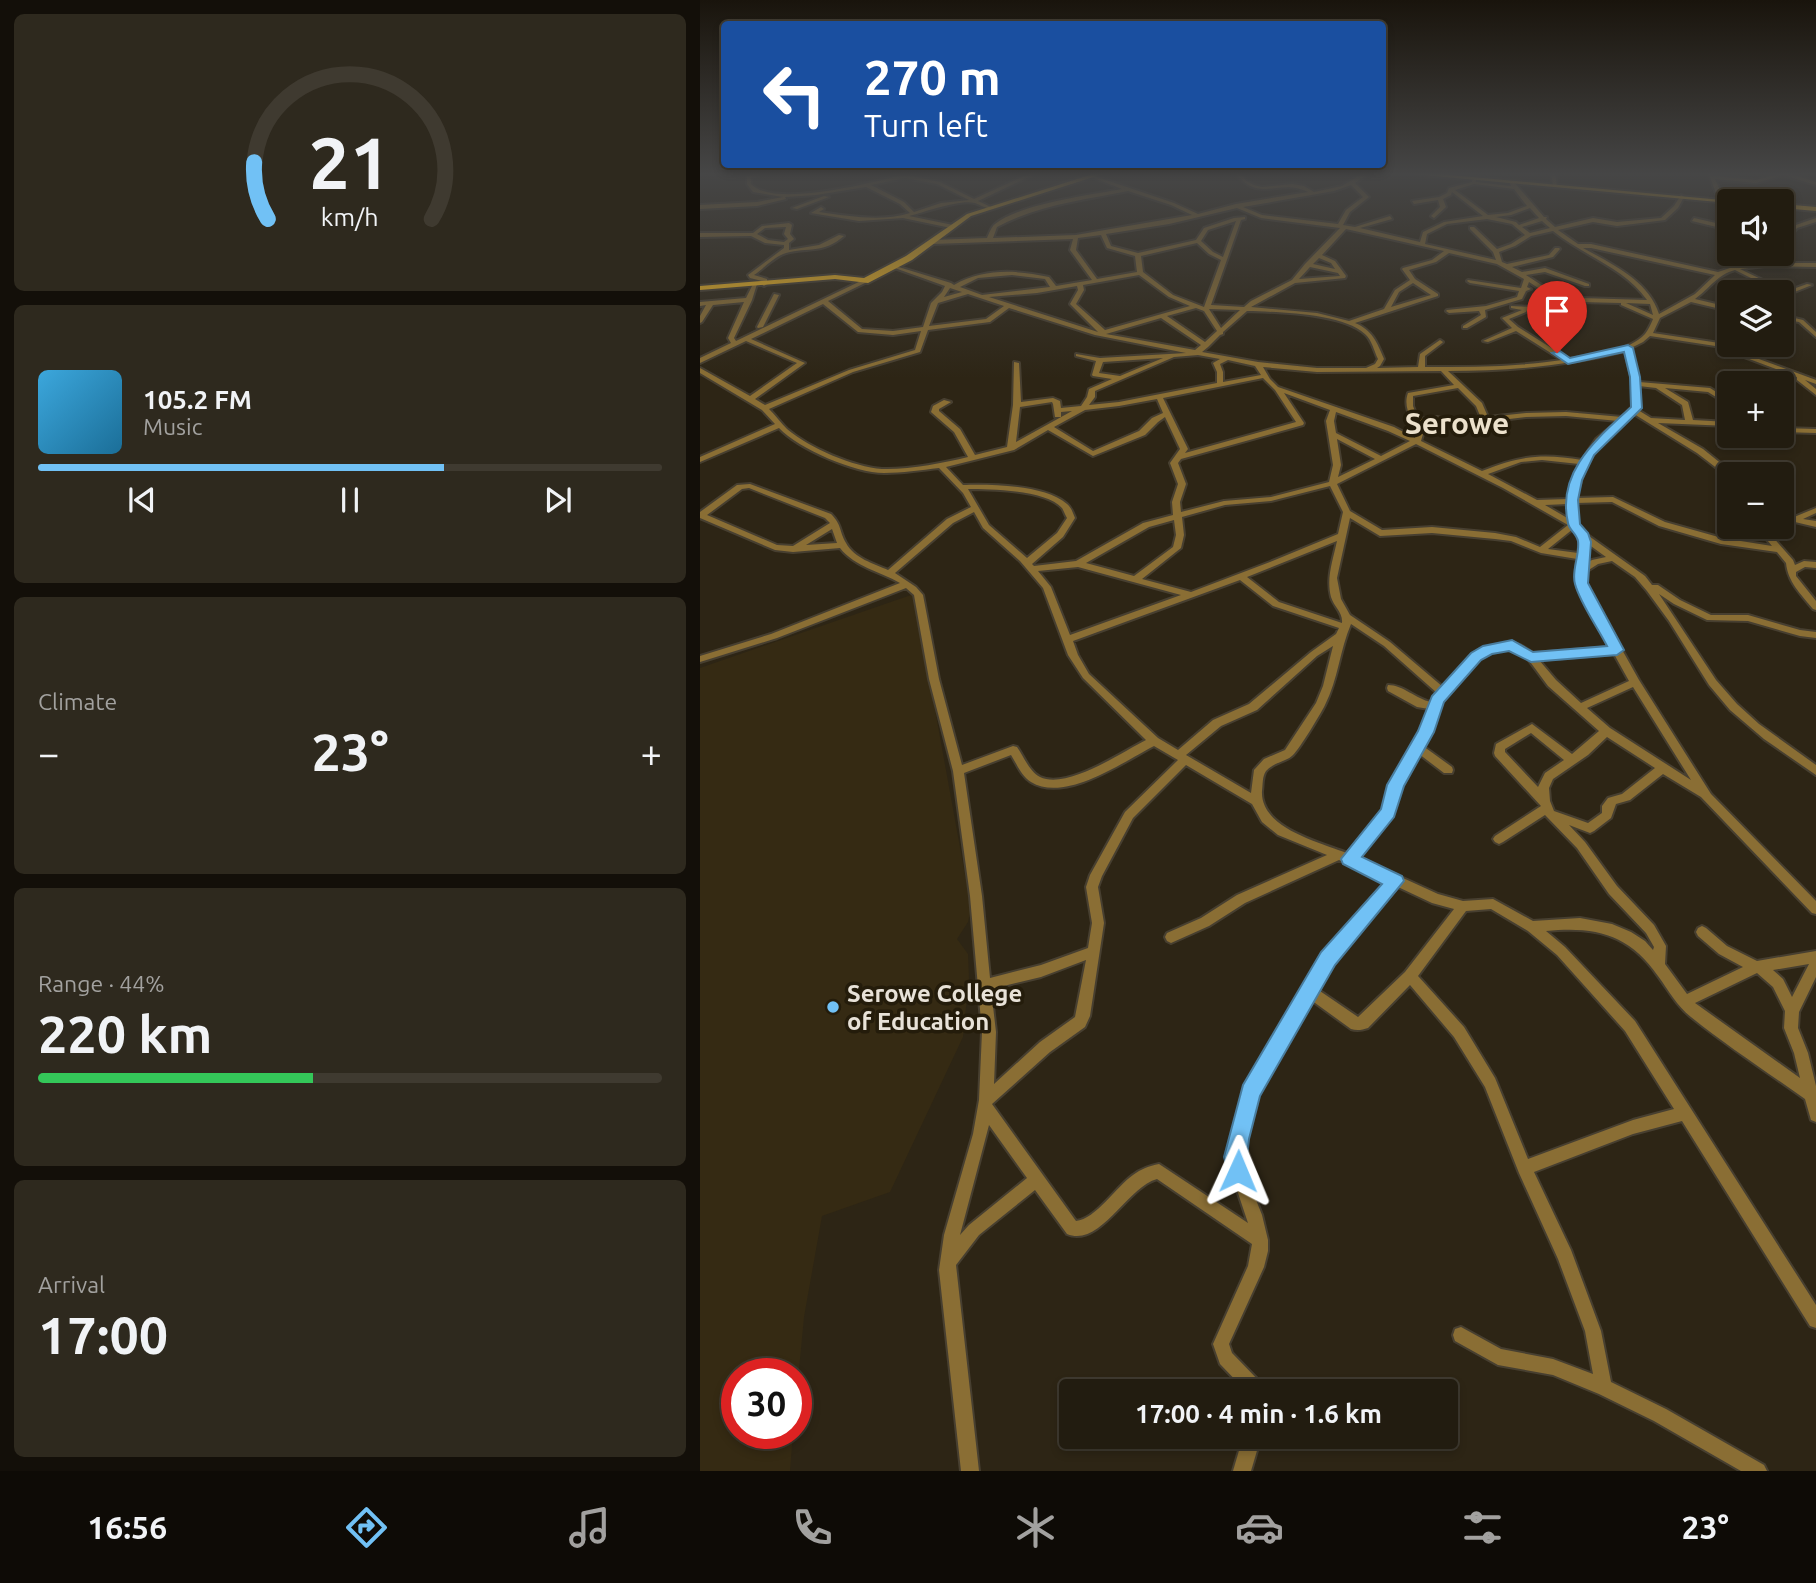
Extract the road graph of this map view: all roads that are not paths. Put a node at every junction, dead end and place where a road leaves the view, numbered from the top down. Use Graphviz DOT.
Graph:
graph roads {
  1 [pos="763,241"];
  2 [pos="789,241"];
  3 [pos="832,241"];
  4 [pos="1013,241"];
  5 [pos="1075,241"];
  6 [pos="1107,241"];
  7 [pos="1198,241"];
  8 [pos="1229,241"];
  9 [pos="1330,241"];
  10 [pos="1405,241"];
  11 [pos="1423,241"];
  12 [pos="1485,241"];
  13 [pos="1517,241"];
  14 [pos="1569,241"];
  15 [pos="932,242"];
  16 [pos="989,242"];
  17 [pos="785,244"];
  18 [pos="1422,245"];
  19 [pos="1576,246"];
  20 [pos="1557,249"];
  21 [pos="1448,251"];
  22 [pos="1496,251"];
  23 [pos="779,253"];
  24 [pos="1138,255"];
  25 [pos="1318,255"];
  26 [pos="1223,259"];
  27 [pos="1694,260"];
  28 [pos="1499,263"];
  29 [pos="1307,265"];
  30 [pos="1794,265"];
  31 [pos="894,266"];
  32 [pos="1508,266"];
  33 [pos="1764,266"];
  34 [pos="1816,266"];
  35 [pos="1735,269"];
  36 [pos="1698,270"];
  37 [pos="1340,272"];
  38 [pos="1140,273"];
  39 [pos="1719,274"];
  40 [pos="1524,277"];
  41 [pos="1413,280"];
  42 [pos="1760,280"];
  43 [pos="865,281"];
  44 [pos="1096,281"];
  45 [pos="1294,281"];
  46 [pos="1470,281"];
  47 [pos="759,284"];
  48 [pos="1080,284"];
  49 [pos="1587,285"];
  50 [pos="1809,285"];
  51 [pos="953,286"];
  52 [pos="1537,287"];
  53 [pos="700,288"];
  54 [pos="1054,288"];
  55 [pos="1522,290"];
  56 [pos="1794,291"];
  57 [pos="969,292"];
  58 [pos="776,295"];
  59 [pos="979,296"];
  60 [pos="749,300"];
  61 [pos="1689,300"];
  62 [pos="824,301"];
  63 [pos="993,301"];
  64 [pos="1563,301"];
  65 [pos="935,302"];
  66 [pos="1652,302"];
  67 [pos="1621,303"];
  68 [pos="700,304"];
  69 [pos="710,304"];
  70 [pos="1008,306"];
  71 [pos="1196,306"];
  72 [pos="1717,306"];
  73 [pos="1512,308"];
  74 [pos="769,309"];
  75 [pos="1206,309"];
  76 [pos="1246,309"];
  77 [pos="1387,309"];
  78 [pos="1480,309"];
  79 [pos="744,310"];
  80 [pos="1449,311"];
  81 [pos="1298,313"];
  82 [pos="1162,316"];
  83 [pos="993,317"];
  84 [pos="1657,317"];
  85 [pos="1794,320"];
  86 [pos="700,321"];
  87 [pos="1299,322"];
  88 [pos="1351,322"];
  89 [pos="761,327"];
  90 [pos="1465,327"];
  91 [pos="1516,328"];
  92 [pos="925,330"];
  93 [pos="1100,333"];
  94 [pos="1222,333"];
  95 [pos="1649,334"];
  96 [pos="1816,335"];
  97 [pos="746,338"];
  98 [pos="1486,341"];
  99 [pos="1440,342"];
  100 [pos="733,343"];
  101 [pos="1145,344"];
  102 [pos="1206,346"];
  103 [pos="1628,348"];
  104 [pos="1195,354"];
  105 [pos="1078,355"];
  106 [pos="1152,355"];
  107 [pos="1174,356"];
  108 [pos="700,358"];
  109 [pos="1226,359"];
  110 [pos="1100,360"];
  111 [pos="1568,361"];
  112 [pos="1016,363"];
  113 [pos="1157,364"];
  114 [pos="1258,364"];
  115 [pos="700,370"];
  116 [pos="1421,370"];
  117 [pos="1443,370"];
  118 [pos="1358,371"];
  119 [pos="1784,371"];
  120 [pos="1794,375"];
  121 [pos="1264,376"];
  122 [pos="1794,376"];
  123 [pos="1124,379"];
  124 [pos="1816,382"];
  125 [pos="1636,384"];
  126 [pos="1220,385"];
  127 [pos="1458,386"];
  128 [pos="1657,387"];
  129 [pos="1276,388"];
  130 [pos="1816,393"];
  131 [pos="1717,395"];
  132 [pos="1159,396"];
  133 [pos="1091,397"];
  134 [pos="749,400"];
  135 [pos="947,402"];
  136 [pos="1017,405"];
  137 [pos="1107,406"];
  138 [pos="765,408"];
  139 [pos="1083,408"];
  140 [pos="1059,410"];
  141 [pos="1333,410"];
  142 [pos="1634,411"];
  143 [pos="1168,413"];
  144 [pos="1625,419"];
  145 [pos="1649,419"];
  146 [pos="1058,420"];
  147 [pos="1485,420"];
  148 [pos="1689,420"];
  149 [pos="1417,421"];
  150 [pos="1717,423"];
  151 [pos="780,425"];
  152 [pos="1048,427"];
  153 [pos="1794,430"];
  154 [pos="1816,431"];
  155 [pos="1332,435"];
  156 [pos="1416,442"];
  157 [pos="1011,448"];
  158 [pos="1178,457"];
  159 [pos="973,458"];
  160 [pos="1380,458"];
  161 [pos="700,460"];
  162 [pos="1583,462"];
  163 [pos="1717,464"];
  164 [pos="942,466"];
  165 [pos="1481,474"];
  166 [pos="1333,483"];
  167 [pos="962,487"];
  168 [pos="1572,500"];
  169 [pos="1535,503"];
  170 [pos="975,508"];
  171 [pos="1816,510"];
  172 [pos="1346,512"];
  173 [pos="700,515"];
  174 [pos="1176,516"];
  175 [pos="1796,520"];
  176 [pos="835,523"];
  177 [pos="1816,524"];
  178 [pos="1574,525"];
  179 [pos="1341,536"];
  180 [pos="1583,536"];
  181 [pos="1770,539"];
  182 [pos="840,545"];
  183 [pos="793,549"];
  184 [pos="1541,550"];
  185 [pos="1779,550"];
  186 [pos="1583,557"];
  187 [pos="1613,558"];
  188 [pos="1078,565"];
  189 [pos="1816,565"];
  190 [pos="1030,566"];
  191 [pos="1790,571"];
  192 [pos="1580,572"];
  193 [pos="888,575"];
  194 [pos="1638,575"];
  195 [pos="1241,577"];
  196 [pos="1135,580"];
  197 [pos="907,584"];
  198 [pos="1188,594"];
  199 [pos="1816,607"];
  200 [pos="1344,627"];
  201 [pos="1816,635"];
  202 [pos="1067,640"];
  203 [pos="1617,650"];
  204 [pos="1531,657"];
  205 [pos="700,659"];
  206 [pos="1635,681"];
  207 [pos="1392,688"];
  208 [pos="1443,692"];
  209 [pos="1434,706"];
  210 [pos="1579,708"];
  211 [pos="1606,731"];
  212 [pos="1154,740"];
  213 [pos="1417,747"];
  214 [pos="1182,757"];
  215 [pos="1572,760"];
  216 [pos="1663,768"];
  217 [pos="1448,770"];
  218 [pos="958,771"];
  219 [pos="1816,771"];
  220 [pos="1707,797"];
  221 [pos="1256,801"];
  222 [pos="1546,808"];
  223 [pos="1499,839"];
  224 [pos="1344,857"];
  225 [pos="1395,881"];
  226 [pos="1463,906"];
  227 [pos="1816,909"];
  228 [pos="1532,927"];
  229 [pos="1702,932"];
  230 [pos="1171,937"];
  231 [pos="1093,952"];
  232 [pos="1816,957"];
  233 [pos="1816,964"];
  234 [pos="1659,965"];
  235 [pos="1758,967"];
  236 [pos="1410,976"];
  237 [pos="985,985"];
  238 [pos="1309,991"];
  239 [pos="1683,1002"];
  240 [pos="1792,1011"];
  241 [pos="1814,1097"];
  242 [pos="986,1103"];
  243 [pos="1683,1114"];
  244 [pos="1816,1115"];
  245 [pos="1524,1168"];
  246 [pos="1036,1180"];
  247 [pos="1260,1240"];
  248 [pos="947,1262"];
  249 [pos="1816,1320"];
  250 [pos="1461,1335"];
  251 [pos="1246,1379"];
  252 [pos="1604,1387"];
  253 [pos="1248,1449"];
  254 [pos="970,1471"];
  255 [pos="1242,1471"];
  256 [pos="1758,1471"];
  1 -- 17 [label="street"];
  2 -- 17 [label="street"];
  3 -- 23 [label="street"];
  4 -- 16 [label="street"];
  5 -- 44 [label="street"];
  6 -- 24 [label="street"];
  7 -- 24 [label="street"];
  7 -- 26 [label="street"];
  8 -- 26 [label="street"];
  9 -- 25 [label="street"];
  10 -- 18 [label="street"];
  11 -- 18 [label="street"];
  12 -- 22 [label="street"];
  13 -- 22 [label="street"];
  14 -- 19 [label="street"];
  15 -- 16 [label="street"];
  15 -- 31 [label="main road"];
  17 -- 23 [label="street"];
  18 -- 21 [label="street"];
  19 -- 36 [label="street"];
  19 -- 66 [label="street"];
  20 -- 32 [label="street"];
  21 -- 28 [label="street"];
  21 -- 41 [label="street"];
  22 -- 28 [label="street"];
  23 -- 47 [label="street"];
  24 -- 38 [label="street"];
  25 -- 29 [label="street"];
  25 -- 37 [label="street"];
  26 -- 75 [label="street"];
  27 -- 36 [label="street"];
  28 -- 32 [label="street"];
  29 -- 37 [label="street"];
  29 -- 45 [label="street"];
  30 -- 34 [label="street"];
  31 -- 43 [label="main road"];
  31 -- 51 [label="street"];
  32 -- 40 [label="street"];
  33 -- 35 [label="street"];
  35 -- 39 [label="street"];
  35 -- 42 [label="street"];
  36 -- 39 [label="street"];
  37 -- 45 [label="street"];
  38 -- 44 [label="street"];
  38 -- 71 [label="street"];
  39 -- 61 [label="street"];
  40 -- 49 [label="street"];
  40 -- 52 [label="street"];
  40 -- 55 [label="street"];
  41 -- 77 [label="street"];
  41 -- 77 [label="street"];
  43 -- 47 [label="main road"];
  43 -- 62 [label="street"];
  44 -- 48 [label="street"];
  45 -- 76 [label="street"];
  46 -- 55 [label="street"];
  47 -- 53 [label="main road"];
  47 -- 60 [label="street"];
  48 -- 54 [label="street"];
  48 -- 93 [label="street"];
  50 -- 56 [label="street"];
  51 -- 54 [label="street"];
  51 -- 57 [label="street"];
  51 -- 65 [label="street"];
  52 -- 55 [label="street"];
  52 -- 64 [label="street"];
  54 -- 59 [label="street"];
  55 -- 73 [label="street"];
  57 -- 59 [label="street"];
  57 -- 65 [label="street"];
  58 -- 74 [label="street"];
  59 -- 63 [label="street"];
  60 -- 69 [label="street"];
  60 -- 79 [label="street"];
  61 -- 72 [label="street"];
  61 -- 84 [label="street"];
  62 -- 92 [label="street"];
  62 -- 97 [label="street"];
  63 -- 70 [label="street"];
  63 -- 83 [label="street"];
  64 -- 67 [label="street"];
  64 -- 73 [label="street"];
  65 -- 92 [label="street"];
  66 -- 67 [label="street"];
  66 -- 84 [label="street"];
  67 -- 84 [label="street"];
  68 -- 69 [label="street"];
  69 -- 86 [label="street"];
  70 -- 83 [label="street"];
  70 -- 93 [label="street"];
  71 -- 75 [label="street"];
  71 -- 82 [label="street"];
  73 -- 78 [label="street"];
  73 -- 91 [label="street"];
  74 -- 79 [label="street"];
  74 -- 89 [label="street"];
  75 -- 76 [label="street"];
  75 -- 94 [label="street"];
  76 -- 81 [label="street"];
  76 -- 94 [label="street"];
  77 -- 88 [label="street"];
  78 -- 80 [label="street"];
  78 -- 90 [label="street"];
  79 -- 100 [label="street"];
  81 -- 87 [label="street"];
  81 -- 88 [label="street"];
  82 -- 93 [label="street"];
  82 -- 102 [label="street"];
  83 -- 92 [label="street"];
  84 -- 95 [label="street"];
  85 -- 96 [label="street"];
  88 -- 118 [label="street"];
  91 -- 98 [label="street"];
  91 -- 111 [label="street"];
  92 -- 138 [label="street"];
  93 -- 101 [label="street"];
  94 -- 102 [label="street"];
  95 -- 103 [label="street"];
  95 -- 119 [label="street"];
  97 -- 100 [label="street"];
  97 -- 134 [label="street"];
  99 -- 116 [label="street"];
  100 -- 108 [label="street"];
  101 -- 104 [label="street"];
  101 -- 106 [label="street"];
  102 -- 104 [label="street"];
  103 -- 111 [label="street"];
  103 -- 125 [label="street"];
  104 -- 107 [label="street"];
  104 -- 109 [label="street"];
  105 -- 110 [label="street"];
  106 -- 107 [label="street"];
  106 -- 110 [label="street"];
  106 -- 113 [label="street"];
  107 -- 113 [label="street"];
  109 -- 114 [label="street"];
  109 -- 126 [label="street"];
  110 -- 123 [label="street"];
  111 -- 117 [label="street"];
  112 -- 136 [label="street"];
  113 -- 123 [label="street"];
  114 -- 118 [label="street"];
  114 -- 121 [label="street"];
  115 -- 134 [label="street"];
  116 -- 117 [label="street"];
  116 -- 118 [label="street"];
  117 -- 127 [label="street"];
  120 -- 124 [label="street"];
  121 -- 126 [label="street"];
  121 -- 129 [label="street"];
  122 -- 130 [label="street"];
  123 -- 133 [label="street"];
  125 -- 128 [label="street"];
  125 -- 142 [label="street"];
  126 -- 132 [label="street"];
  127 -- 147 [label="street"];
  127 -- 149 [label="street"];
  128 -- 131 [label="street"];
  128 -- 148 [label="street"];
  129 -- 141 [label="street"];
  129 -- 158 [label="street"];
  132 -- 137 [label="street"];
  132 -- 143 [label="street"];
  133 -- 137 [label="street"];
  133 -- 139 [label="street"];
  134 -- 138 [label="street"];
  135 -- 159 [label="street"];
  136 -- 140 [label="street"];
  136 -- 157 [label="street"];
  137 -- 139 [label="street"];
  138 -- 151 [label="street"];
  139 -- 140 [label="street"];
  139 -- 146 [label="street"];
  140 -- 146 [label="street"];
  141 -- 155 [label="street"];
  141 -- 156 [label="street"];
  142 -- 144 [label="street"];
  142 -- 145 [label="street"];
  143 -- 152 [label="street"];
  143 -- 158 [label="street"];
  144 -- 147 [label="street"];
  144 -- 162 [label="street"];
  145 -- 148 [label="street"];
  145 -- 163 [label="street"];
  146 -- 152 [label="street"];
  147 -- 149 [label="street"];
  148 -- 150 [label="street"];
  149 -- 156 [label="street"];
  151 -- 161 [label="street"];
  151 -- 164 [label="street"];
  152 -- 157 [label="street"];
  153 -- 154 [label="street"];
  155 -- 160 [label="street"];
  155 -- 166 [label="street"];
  156 -- 160 [label="street"];
  156 -- 165 [label="street"];
  157 -- 159 [label="street"];
  158 -- 174 [label="street"];
  159 -- 164 [label="street"];
  160 -- 166 [label="street"];
  162 -- 165 [label="street"];
  162 -- 168 [label="street"];
  164 -- 167 [label="street"];
  165 -- 169 [label="street"];
  166 -- 172 [label="street"];
  166 -- 174 [label="street"];
  167 -- 170 [label="street"];
  167 -- 190 [label="street"];
  168 -- 169 [label="street"];
  168 -- 178 [label="street"];
  168 -- 185 [label="street"];
  169 -- 178 [label="street"];
  170 -- 190 [label="street"];
  170 -- 193 [label="street"];
  171 -- 175 [label="street"];
  172 -- 179 [label="street"];
  172 -- 184 [label="street"];
  173 -- 176 [label="street"];
  173 -- 183 [label="street"];
  174 -- 188 [label="street"];
  174 -- 196 [label="street"];
  175 -- 177 [label="street"];
  176 -- 182 [label="street"];
  176 -- 183 [label="street"];
  178 -- 180 [label="street"];
  178 -- 184 [label="street"];
  179 -- 195 [label="street"];
  179 -- 200 [label="street"];
  180 -- 186 [label="street"];
  180 -- 187 [label="street"];
  181 -- 185 [label="street"];
  182 -- 183 [label="street"];
  182 -- 193 [label="street"];
  184 -- 186 [label="street"];
  185 -- 191 [label="street"];
  186 -- 192 [label="street"];
  187 -- 192 [label="street"];
  187 -- 194 [label="street"];
  188 -- 190 [label="street"];
  188 -- 196 [label="street"];
  189 -- 191 [label="street"];
  190 -- 202 [label="street"];
  191 -- 199 [label="street"];
  192 -- 203 [label="street"];
  193 -- 197 [label="street"];
  194 -- 201 [label="street"];
  194 -- 219 [label="street"];
  195 -- 198 [label="street"];
  195 -- 200 [label="street"];
  196 -- 198 [label="street"];
  197 -- 205 [label="street"];
  197 -- 218 [label="street"];
  198 -- 202 [label="street"];
  200 -- 208 [label="street"];
  200 -- 214 [label="street"];
  200 -- 221 [label="street"];
  202 -- 212 [label="street"];
  203 -- 204 [label="street"];
  203 -- 206 [label="street"];
  204 -- 208 [label="street"];
  204 -- 210 [label="street"];
  206 -- 210 [label="street"];
  206 -- 220 [label="street"];
  207 -- 209 [label="street"];
  208 -- 209 [label="street"];
  209 -- 213 [label="street"];
  210 -- 211 [label="street"];
  211 -- 215 [label="street"];
  211 -- 216 [label="street"];
  212 -- 214 [label="street"];
  212 -- 218 [label="street"];
  213 -- 217 [label="street"];
  213 -- 224 [label="street"];
  214 -- 221 [label="street"];
  214 -- 231 [label="street"];
  215 -- 222 [label="street"];
  215 -- 222 [label="street"];
  216 -- 220 [label="street"];
  216 -- 222 [label="street"];
  218 -- 237 [label="street"];
  220 -- 227 [label="street"];
  221 -- 224 [label="street"];
  222 -- 223 [label="street"];
  222 -- 234 [label="street"];
  224 -- 225 [label="street"];
  224 -- 230 [label="street"];
  225 -- 226 [label="street"];
  225 -- 238 [label="street"];
  226 -- 228 [label="street"];
  226 -- 236 [label="street"];
  228 -- 234 [label="street"];
  228 -- 243 [label="street"];
  229 -- 235 [label="street"];
  231 -- 237 [label="street"];
  231 -- 242 [label="street"];
  232 -- 235 [label="street"];
  233 -- 240 [label="street"];
  234 -- 239 [label="street"];
  235 -- 239 [label="street"];
  235 -- 240 [label="street"];
  236 -- 238 [label="street"];
  236 -- 245 [label="street"];
  237 -- 242 [label="street"];
  238 -- 247 [label="street"];
  239 -- 241 [label="street"];
  240 -- 241 [label="street"];
  241 -- 244 [label="street"];
  242 -- 246 [label="street"];
  242 -- 248 [label="street"];
  243 -- 245 [label="street"];
  243 -- 249 [label="street"];
  245 -- 252 [label="street"];
  246 -- 247 [label="street"];
  246 -- 248 [label="street"];
  247 -- 251 [label="street"];
  248 -- 254 [label="street"];
  250 -- 252 [label="street"];
  252 -- 256 [label="street"];
  253 -- 255 [label="street"];
}
